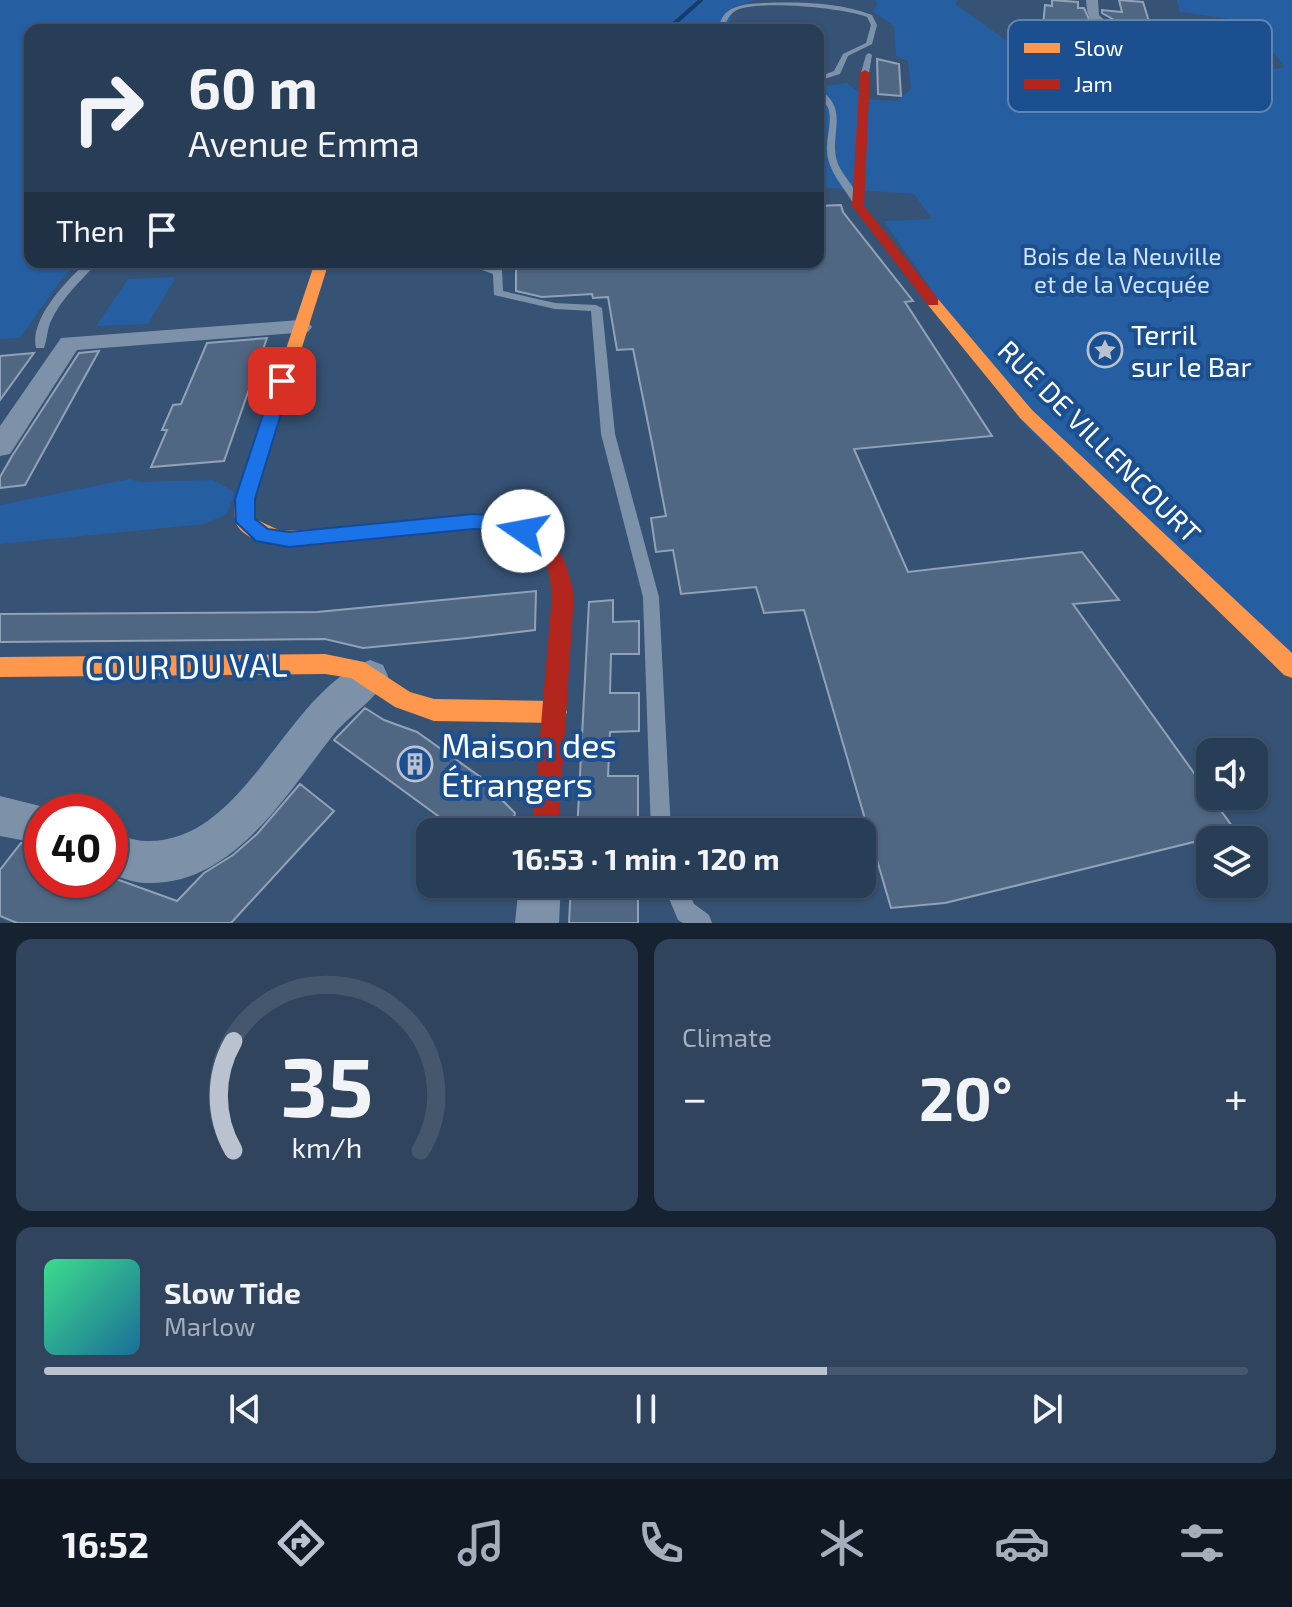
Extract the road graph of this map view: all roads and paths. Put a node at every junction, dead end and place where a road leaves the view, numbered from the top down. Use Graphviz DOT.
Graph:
graph roads {
  1 [pos="1092,0"];
  2 [pos="1096,20"];
  3 [pos="722,24"];
  4 [pos="867,64"];
  5 [pos="824,77"];
  6 [pos="824,97"];
  7 [pos="856,201"];
  8 [pos="86,268"];
  9 [pos="320,268"];
  10 [pos="486,268"];
  11 [pos="300,327"];
  12 [pos="69,343"];
  13 [pos="40,345"];
  14 [pos="0,447"];
  15 [pos="0,667"];
  16 [pos="1292,668"];
  17 [pos="370,676"];
  18 [pos="555,712"];
  19 [pos="0,816"];
  20 [pos="546,818"];
  21 [pos="660,818"];
  22 [pos="24,821"];
  23 [pos="128,860"];
  24 [pos="539,898"];
  25 [pos="680,898"];
  26 [pos="537,923"];
  27 [pos="701,923"];
  1 -- 2 [label="street"];
  3 -- 5 [label="lane"];
  4 -- 7 [label="street"];
  6 -- 7 [label="lane, RUE DE VILLENCOURT"];
  7 -- 16 [label="street, RUE DE VILLENCOURT"];
  8 -- 13 [label="lane"];
  9 -- 11 [label="street"];
  10 -- 21 [label="lane"];
  11 -- 12 [label="street"];
  11 -- 18 [label="street"];
  12 -- 13 [label="street"];
  12 -- 14 [label="street"];
  15 -- 17 [label="street, COUR DU VAL"];
  17 -- 18 [label="street, COUR DU VAL"];
  17 -- 23 [label="street"];
  18 -- 20 [label="street"];
  19 -- 22 [label="street"];
  24 -- 26 [label="street"];
  25 -- 27 [label="lane"];
}
